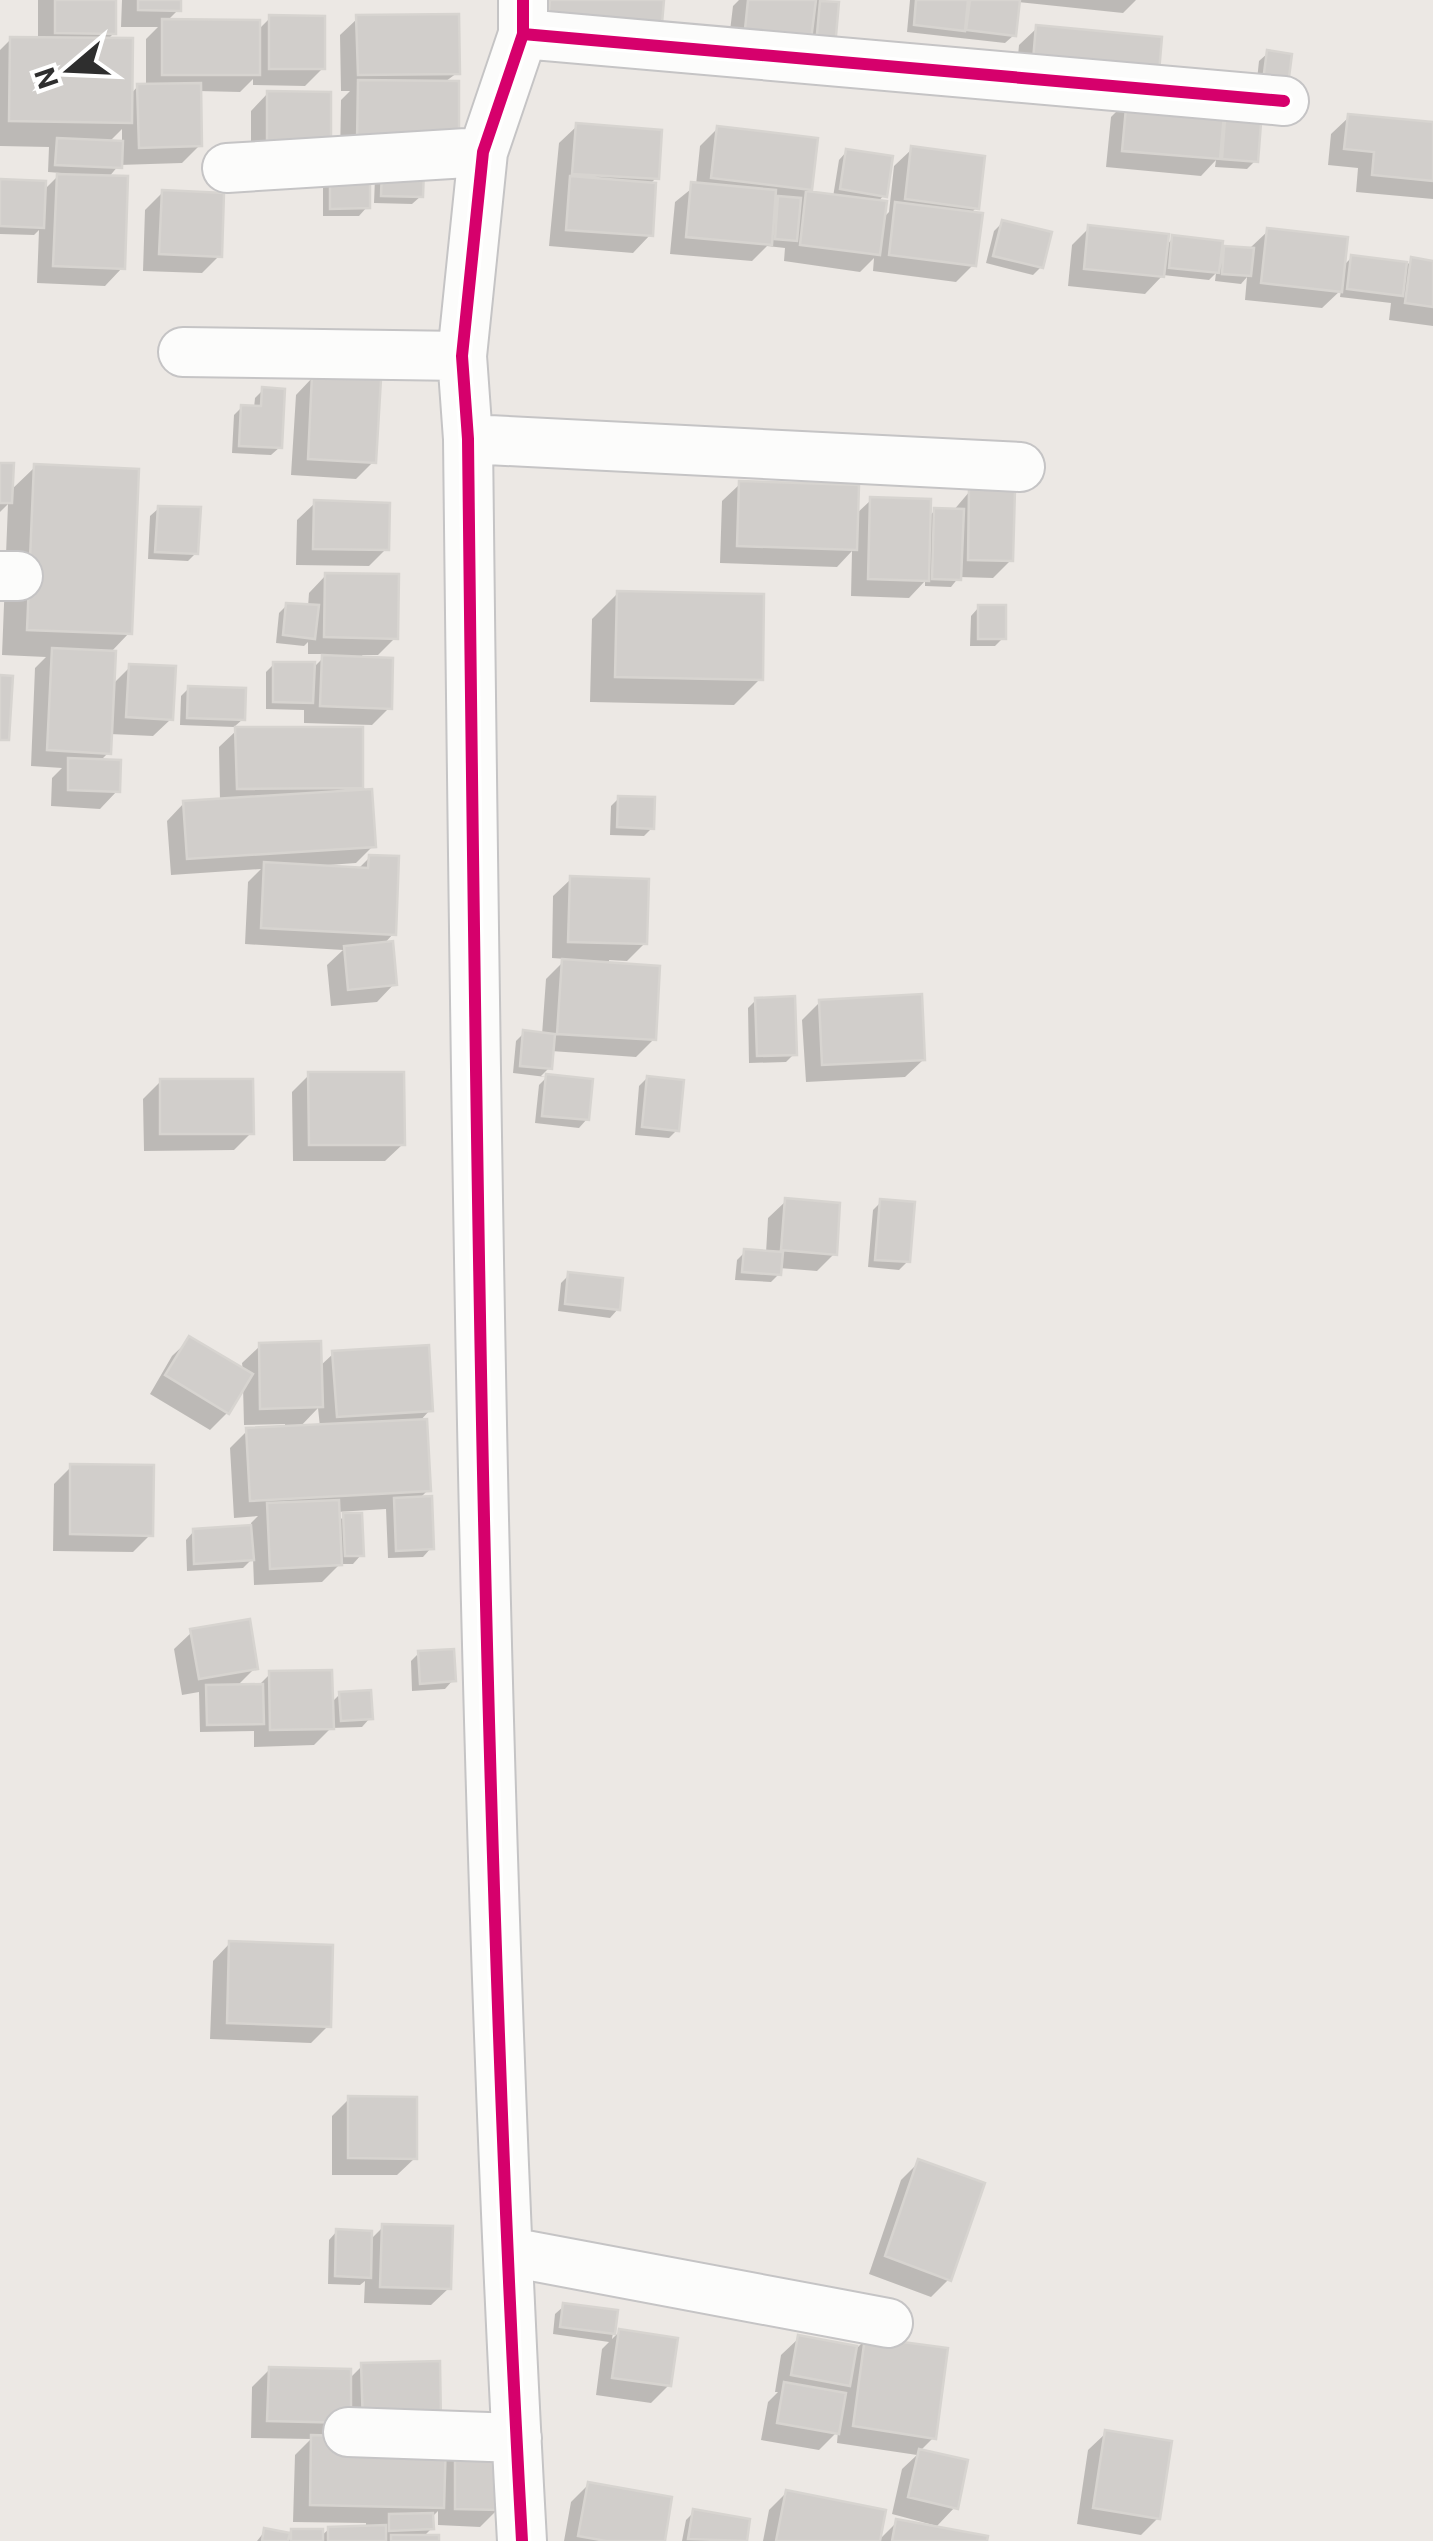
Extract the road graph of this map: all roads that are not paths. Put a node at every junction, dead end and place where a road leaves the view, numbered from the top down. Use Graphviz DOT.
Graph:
graph roads {
  1 [pos="523,17"];
  2 [pos="1284,100"];
  3 [pos="483,152"];
  4 [pos="226,168"];
  5 [pos="183,352"];
  6 [pos="462,356"];
  7 [pos="468,439"];
  8 [pos="1020,467"];
  9 [pos="510,2252"];
  10 [pos="888,2323"];
  11 [pos="348,2432"];
  12 [pos="517,2438"];
  13 [pos="529,2540"];
  1 -- 2 [label="street"];
  1 -- 3 [label="street"];
  3 -- 4 [label="street"];
  3 -- 6 [label="street"];
  5 -- 6 [label="street"];
  6 -- 7 [label="street"];
  7 -- 8 [label="street"];
  7 -- 9 [label="street"];
  9 -- 10 [label="street"];
  9 -- 12 [label="street"];
  11 -- 12 [label="street"];
  12 -- 13 [label="street"];
}
